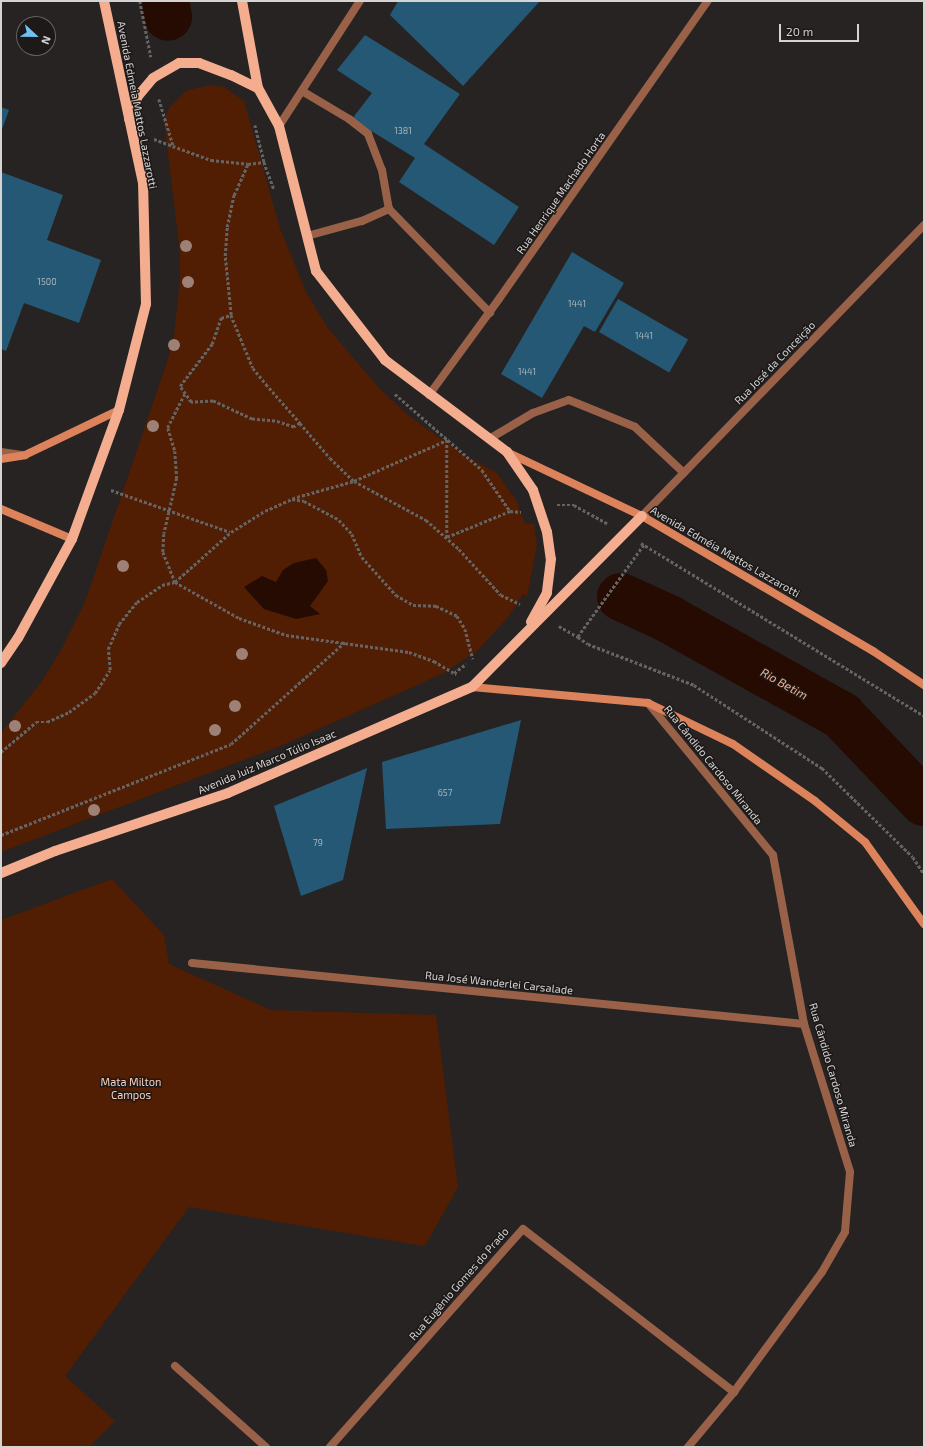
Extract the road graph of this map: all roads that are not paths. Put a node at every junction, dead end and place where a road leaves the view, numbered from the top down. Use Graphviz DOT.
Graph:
graph roads {
  1 [pos="104,1"];
  2 [pos="242,1"];
  3 [pos="360,1"];
  4 [pos="708,1"];
  5 [pos="258,88"];
  6 [pos="302,91"];
  7 [pos="130,124"];
  8 [pos="279,126"];
  9 [pos="389,209"];
  10 [pos="924,225"];
  11 [pos="307,236"];
  12 [pos="490,313"];
  13 [pos="428,395"];
  14 [pos="119,410"];
  15 [pos="489,439"];
  16 [pos="1,452"];
  17 [pos="507,452"];
  18 [pos="25,455"];
  19 [pos="1,459"];
  20 [pos="684,473"];
  21 [pos="1,509"];
  22 [pos="642,516"];
  23 [pos="72,539"];
  24 [pos="538,615"];
  25 [pos="1,663"];
  26 [pos="924,685"];
  27 [pos="472,687"];
  28 [pos="648,703"];
  29 [pos="1,873"];
  30 [pos="924,924"];
  31 [pos="192,963"];
  32 [pos="804,1024"];
  33 [pos="175,1366"];
  34 [pos="734,1392"];
  35 [pos="266,1447"];
  36 [pos="330,1447"];
  37 [pos="688,1447"];
  1 -- 7 [label="main road, Avenida Edmeia Mattos Lazzarotti"];
  2 -- 5 [label="main road"];
  3 -- 6 [label="street"];
  4 -- 12 [label="street, Rua Henrique Machado Horta"];
  5 -- 7 [label="main road"];
  5 -- 8 [label="main road"];
  6 -- 8 [label="street"];
  6 -- 9 [label="street"];
  7 -- 14 [label="main road, Avenida Edmeia Mattos Lazzarotti"];
  8 -- 11 [label="main road"];
  9 -- 11 [label="street"];
  9 -- 12 [label="street"];
  10 -- 20 [label="street, Rua José da Conceição"];
  11 -- 13 [label="main road"];
  12 -- 13 [label="street, Rua Henrique Machado Horta"];
  13 -- 15 [label="main road"];
  14 -- 18 [label="main road"];
  14 -- 23 [label="main road, Avenida Edmeia Mattos Lazzarotti"];
  15 -- 17 [label="main road"];
  15 -- 20 [label="street"];
  16 -- 18 [label="street"];
  17 -- 22 [label="main road, Avenida Edméia Mattos Lazzarotti"];
  17 -- 24 [label="main road"];
  18 -- 19 [label="main road"];
  20 -- 22 [label="street, Rua José da Conceição"];
  21 -- 23 [label="main road"];
  22 -- 24 [label="main road"];
  22 -- 26 [label="main road, Avenida Edméia Mattos Lazzarotti"];
  23 -- 25 [label="main road"];
  24 -- 27 [label="main road"];
  27 -- 28 [label="main road"];
  27 -- 29 [label="main road, Avenida Juiz Marco Túlio Isaac"];
  28 -- 30 [label="main road"];
  28 -- 32 [label="street, Rua Cândido Cardoso Miranda"];
  31 -- 32 [label="street, Rua José Wanderlei Carsalade"];
  32 -- 34 [label="street, Rua Cândido Cardoso Miranda"];
  33 -- 35 [label="street"];
  34 -- 36 [label="street, Rua Eugênio Gomes do Prado"];
  34 -- 37 [label="street, Rua Cândido Cardoso Miranda"];
}
